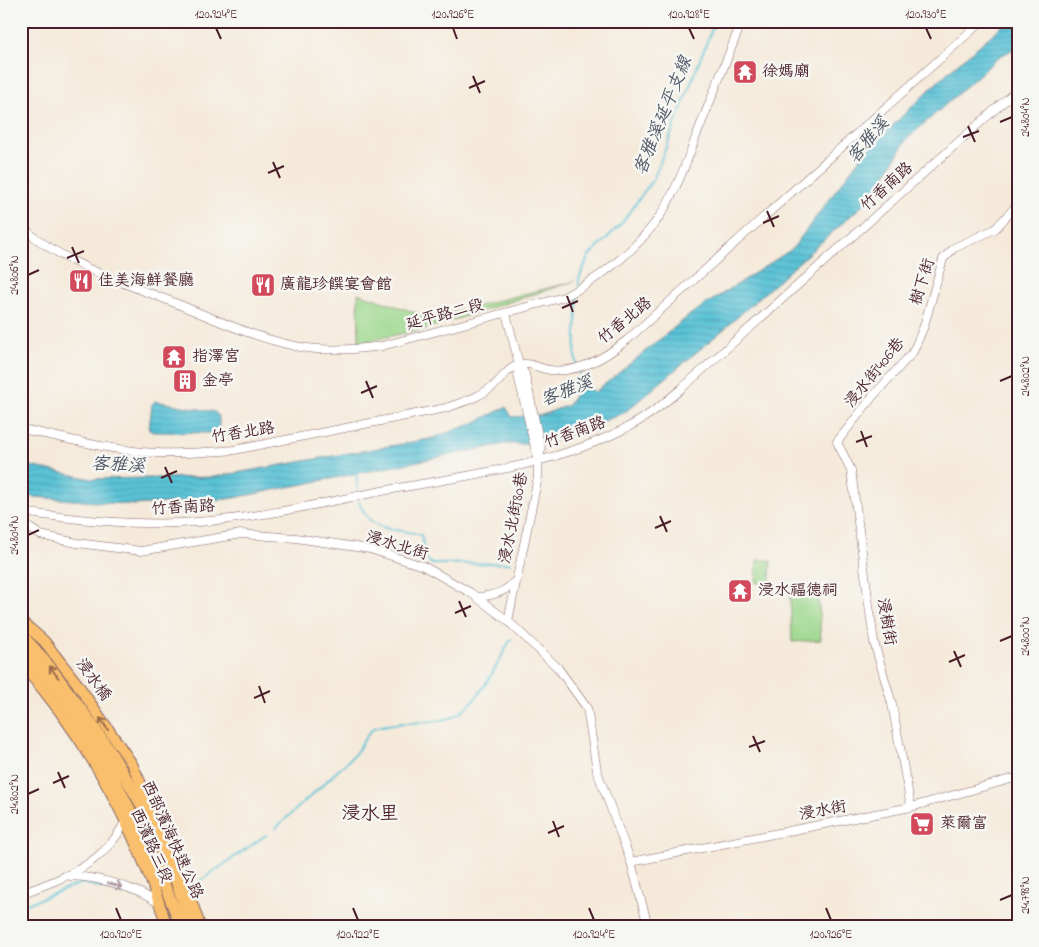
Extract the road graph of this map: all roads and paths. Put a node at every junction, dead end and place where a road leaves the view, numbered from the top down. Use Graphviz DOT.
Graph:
graph roads {
  1 [pos="742,21"];
  2 [pos="982,21"];
  3 [pos="1018,89"];
  4 [pos="1018,204"];
  5 [pos="21,226"];
  6 [pos="506,313"];
  7 [pos="926,318"];
  8 [pos="520,364"];
  9 [pos="21,429"];
  10 [pos="837,442"];
  11 [pos="538,461"];
  12 [pos="21,512"];
  13 [pos="21,522"];
  14 [pos="516,580"];
  15 [pos="477,598"];
  16 [pos="21,621"];
  17 [pos="508,621"];
  18 [pos="21,635"];
  19 [pos="21,650"];
  20 [pos="21,664"];
  21 [pos="118,772"];
  22 [pos="1018,777"];
  23 [pos="911,807"];
  24 [pos="125,822"];
  25 [pos="631,862"];
  26 [pos="68,876"];
  27 [pos="21,894"];
  28 [pos="160,904"];
  29 [pos="168,926"];
  30 [pos="180,926"];
  31 [pos="191,926"];
  32 [pos="200,926"];
  33 [pos="648,926"];
  1 -- 6 [label="street, 延平路二段"];
  2 -- 8 [label="street, 竹香北路"];
  3 -- 11 [label="street, 竹香南路"];
  4 -- 7 [label="street, 樹下街"];
  5 -- 6 [label="street, 延平路二段"];
  6 -- 8 [label="street"];
  7 -- 10 [label="street, 浸水街406巷"];
  8 -- 9 [label="street, 竹香北路"];
  8 -- 11 [label="street, 浸水北街80巷"];
  10 -- 23 [label="street, 浸樹街"];
  11 -- 12 [label="street, 竹香南路"];
  11 -- 14 [label="street, 浸水北街80巷"];
  13 -- 15 [label="street, 浸水北街"];
  14 -- 15 [label="street, 浸水北街80巷"];
  14 -- 17 [label="street, 浸水北街80巷"];
  15 -- 17 [label="street, 浸水北街"];
  21 -- 16 [label="main road, 浸水橋, one-way"];
  17 -- 25 [label="street, 浸水北街"];
  21 -- 18 [label="highway, 浸水橋, one-way"];
  19 -- 21 [label="highway"];
  20 -- 21 [label="main road"];
  21 -- 24 [label="main road, 西濱路三段"];
  21 -- 30 [label="highway, 西部濱海快速公路"];
  21 -- 31 [label="highway, 西部濱海快速公路"];
  21 -- 32 [label="main road, 西濱路三段"];
  22 -- 23 [label="street, 浸水街"];
  23 -- 25 [label="street, 浸水街"];
  24 -- 26 [label="street"];
  24 -- 28 [label="main road, 西濱路三段"];
  25 -- 33 [label="street, 浸水北街"];
  26 -- 27 [label="street"];
  26 -- 28 [label="street, one-way"];
  28 -- 29 [label="main road, 西濱路三段"];
}
